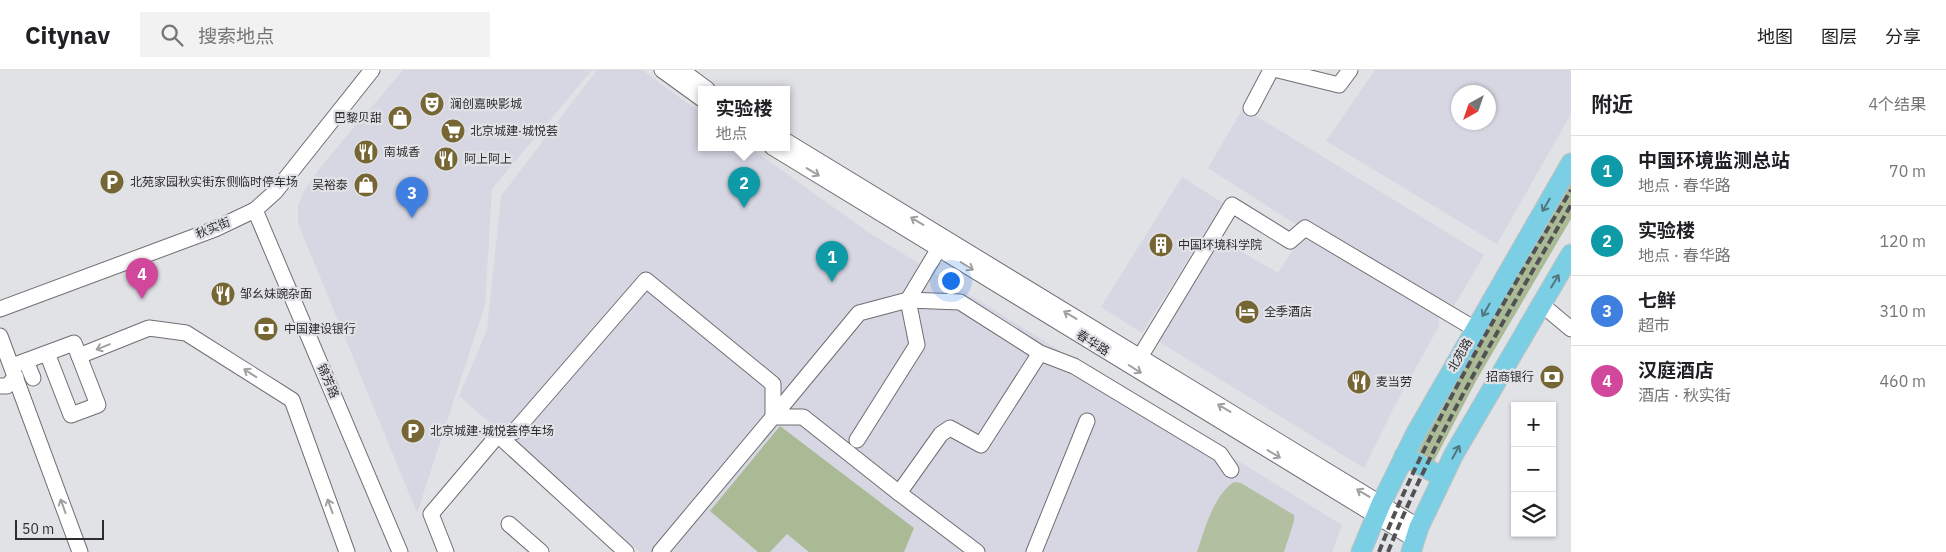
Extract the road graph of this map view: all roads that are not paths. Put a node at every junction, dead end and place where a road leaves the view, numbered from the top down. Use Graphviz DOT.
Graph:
graph roads {
  1 [pos="372,70"];
  2 [pos="662,70"];
  3 [pos="681,70"];
  4 [pos="1271,70"];
  5 [pos="1278,70"];
  6 [pos="1350,70"];
  7 [pos="703,86"];
  8 [pos="698,96"];
  9 [pos="1251,108"];
  10 [pos="790,144"];
  11 [pos="779,151"];
  12 [pos="1571,163"];
  13 [pos="255,210"];
  14 [pos="942,243"];
  15 [pos="1571,254"];
  16 [pos="908,300"];
  17 [pos="1541,304"];
  18 [pos="0,309"];
  19 [pos="1475,329"];
  20 [pos="1571,329"];
  21 [pos="0,336"];
  22 [pos="47,353"];
  23 [pos="1040,353"];
  24 [pos="79,356"];
  25 [pos="1140,357"];
  26 [pos="26,361"];
  27 [pos="14,372"];
  28 [pos="33,378"];
  29 [pos="0,386"];
  30 [pos="773,417"];
  31 [pos="1087,421"];
  32 [pos="498,435"];
  33 [pos="857,440"];
  34 [pos="834,442"];
  35 [pos="1404,456"];
  36 [pos="861,463"];
  37 [pos="1231,470"];
  38 [pos="1442,477"];
  39 [pos="899,493"];
  40 [pos="1378,510"];
  41 [pos="509,524"];
  42 [pos="1415,539"];
  43 [pos="80,552"];
  44 [pos="347,552"];
  45 [pos="400,552"];
  46 [pos="446,552"];
  47 [pos="541,552"];
  48 [pos="626,552"];
  49 [pos="660,552"];
  50 [pos="977,552"];
  51 [pos="1034,552"];
  52 [pos="1361,552"];
  1 -- 13 [label="street, 秋实街"];
  2 -- 8 [label="street"];
  3 -- 7 [label="street"];
  4 -- 9 [label="street"];
  5 -- 6 [label="street"];
  14 -- 10 [label="street, 春华路, one-way"];
  11 -- 14 [label="street, 春华路, one-way"];
  12 -- 19 [label="main road, 北苑路, one-way"];
  13 -- 18 [label="street, 秋实街"];
  13 -- 45 [label="street, 锦芳路"];
  14 -- 16 [label="street"];
  25 -- 14 [label="street, 春华路, one-way"];
  14 -- 40 [label="street, 春华路, one-way"];
  17 -- 15 [label="main road, one-way"];
  16 -- 23 [label="street"];
  16 -- 30 [label="street"];
  16 -- 33 [label="street"];
  17 -- 20 [label="street"];
  38 -- 17 [label="main road, one-way"];
  19 -- 25 [label="street"];
  19 -- 35 [label="main road, 北苑路"];
  21 -- 27 [label="street"];
  22 -- 24 [label="street"];
  22 -- 24 [label="street"];
  22 -- 26 [label="street"];
  23 -- 37 [label="street"];
  23 -- 39 [label="street"];
  44 -- 24 [label="street, one-way"];
  40 -- 25 [label="street, 春华路, one-way"];
  26 -- 27 [label="street"];
  26 -- 28 [label="street"];
  27 -- 29 [label="street"];
  43 -- 27 [label="street, one-way"];
  30 -- 32 [label="street"];
  30 -- 34 [label="street"];
  30 -- 49 [label="street"];
  31 -- 51 [label="street"];
  32 -- 46 [label="street"];
  32 -- 48 [label="street"];
  33 -- 34 [label="street"];
  33 -- 36 [label="street"];
  34 -- 36 [label="street"];
  35 -- 38 [label="main road"];
  35 -- 40 [label="main road, 北苑路"];
  36 -- 39 [label="street"];
  38 -- 42 [label="main road"];
  39 -- 50 [label="street"];
  40 -- 42 [label="street, 春华路"];
  40 -- 52 [label="main road, 北苑路"];
  41 -- 47 [label="street"];
}
